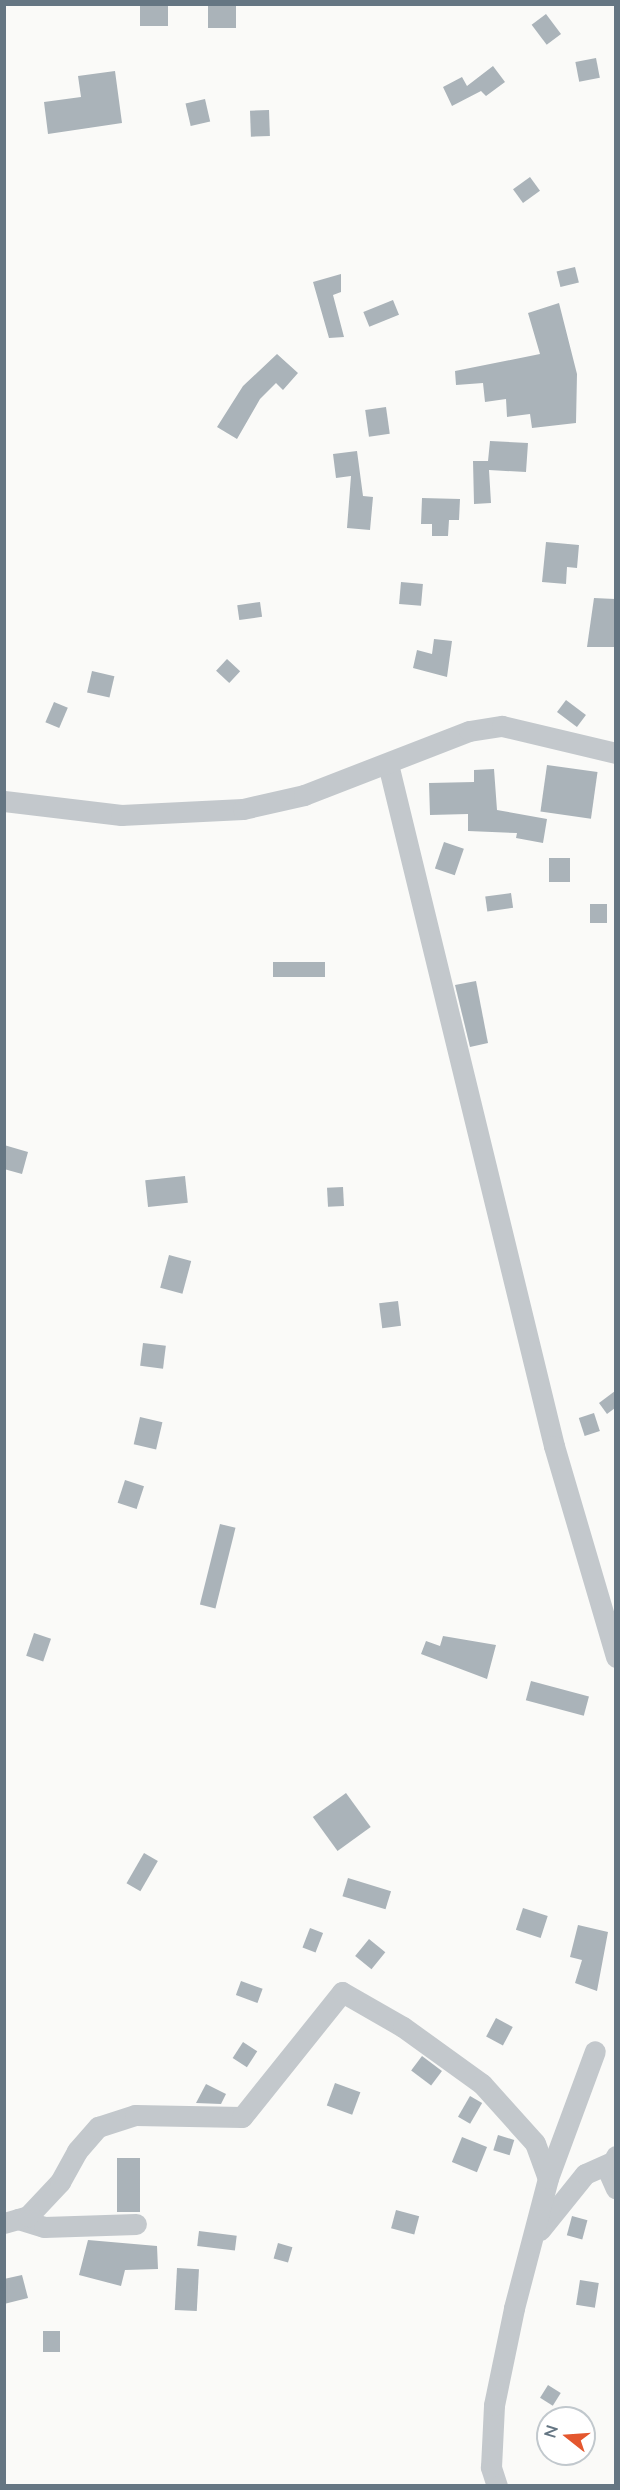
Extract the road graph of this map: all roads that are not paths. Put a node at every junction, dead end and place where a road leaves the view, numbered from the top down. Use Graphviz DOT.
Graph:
graph roads {
  1 [pos="615,753"];
  2 [pos="388,764"];
  3 [pos="4,801"];
  4 [pos="615,1657"];
  5 [pos="595,2051"];
  6 [pos="614,2159"];
  7 [pos="548,2178"];
  8 [pos="615,2189"];
  9 [pos="11,2221"];
  10 [pos="136,2224"];
  11 [pos="531,2242"];
  12 [pos="497,2486"];
  1 -- 2 [label="street"];
  2 -- 3 [label="street"];
  2 -- 4 [label="street"];
  5 -- 7 [label="street"];
  6 -- 8 [label="street"];
  6 -- 11 [label="street"];
  7 -- 9 [label="street"];
  7 -- 11 [label="street"];
  9 -- 10 [label="street"];
  11 -- 12 [label="street"];
}
